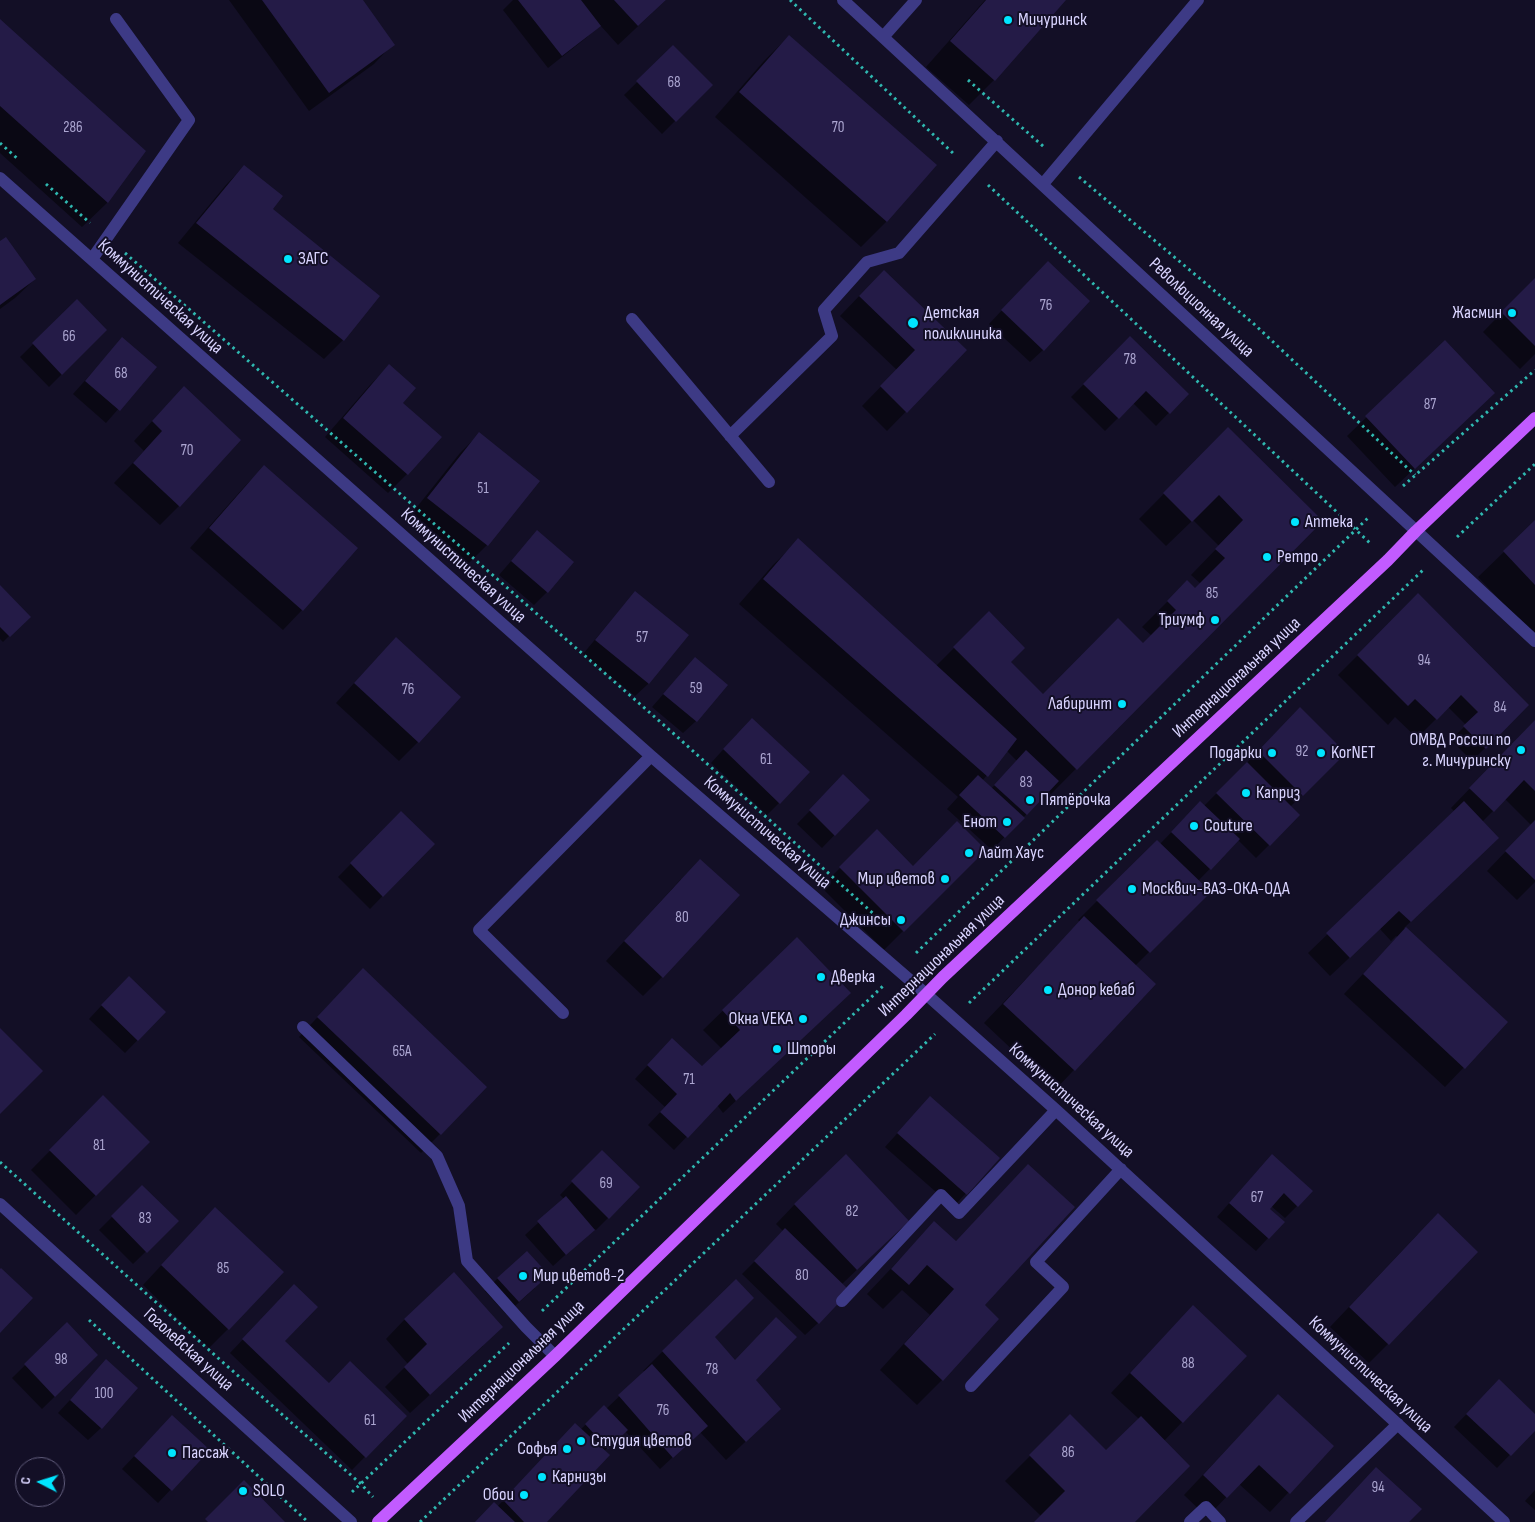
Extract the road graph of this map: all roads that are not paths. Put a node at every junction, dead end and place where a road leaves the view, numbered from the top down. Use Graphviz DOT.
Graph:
graph roads {
  1 [pos="844,0"];
  2 [pos="916,0"];
  3 [pos="1198,0"];
  4 [pos="116,19"];
  5 [pos="884,36"];
  6 [pos="997,141"];
  7 [pos="0,178"];
  8 [pos="1043,184"];
  9 [pos="92,260"];
  10 [pos="632,319"];
  11 [pos="1535,418"];
  12 [pos="730,436"];
  13 [pos="769,482"];
  14 [pos="1416,531"];
  15 [pos="1535,641"];
  16 [pos="651,756"];
  17 [pos="926,994"];
  18 [pos="563,1013"];
  19 [pos="302,1027"];
  20 [pos="1056,1110"];
  21 [pos="1121,1169"];
  22 [pos="0,1204"];
  23 [pos="842,1301"];
  24 [pos="555,1356"];
  25 [pos="972,1386"];
  26 [pos="1398,1424"];
  27 [pos="351,1522"];
  28 [pos="378,1522"];
  29 [pos="1190,1522"];
  30 [pos="1220,1522"];
  31 [pos="1296,1522"];
  32 [pos="1504,1522"];
  1 -- 5 [label="street, Революционная улица"];
  2 -- 5 [label="street"];
  3 -- 8 [label="street"];
  4 -- 9 [label="street"];
  5 -- 6 [label="street, Революционная улица"];
  6 -- 8 [label="street, Революционная улица"];
  6 -- 12 [label="street"];
  7 -- 9 [label="street, Коммунистическая улица"];
  8 -- 14 [label="street, Революционная улица"];
  9 -- 16 [label="street, Коммунистическая улица"];
  10 -- 12 [label="street"];
  11 -- 14 [label="main road, Интернациональная улица"];
  12 -- 13 [label="street"];
  14 -- 15 [label="street, Революционная улица"];
  14 -- 17 [label="main road, Интернациональная улица"];
  16 -- 17 [label="street, Коммунистическая улица"];
  16 -- 18 [label="street"];
  17 -- 20 [label="street, Коммунистическая улица"];
  17 -- 24 [label="main road, Интернациональная улица"];
  19 -- 24 [label="street"];
  20 -- 21 [label="street, Коммунистическая улица"];
  20 -- 23 [label="street"];
  21 -- 25 [label="street"];
  21 -- 26 [label="street, Коммунистическая улица"];
  22 -- 27 [label="street, Гоголевская улица"];
  24 -- 28 [label="main road, Интернациональная улица"];
  26 -- 31 [label="street"];
  26 -- 32 [label="street, Коммунистическая улица"];
  29 -- 30 [label="street"];
}
